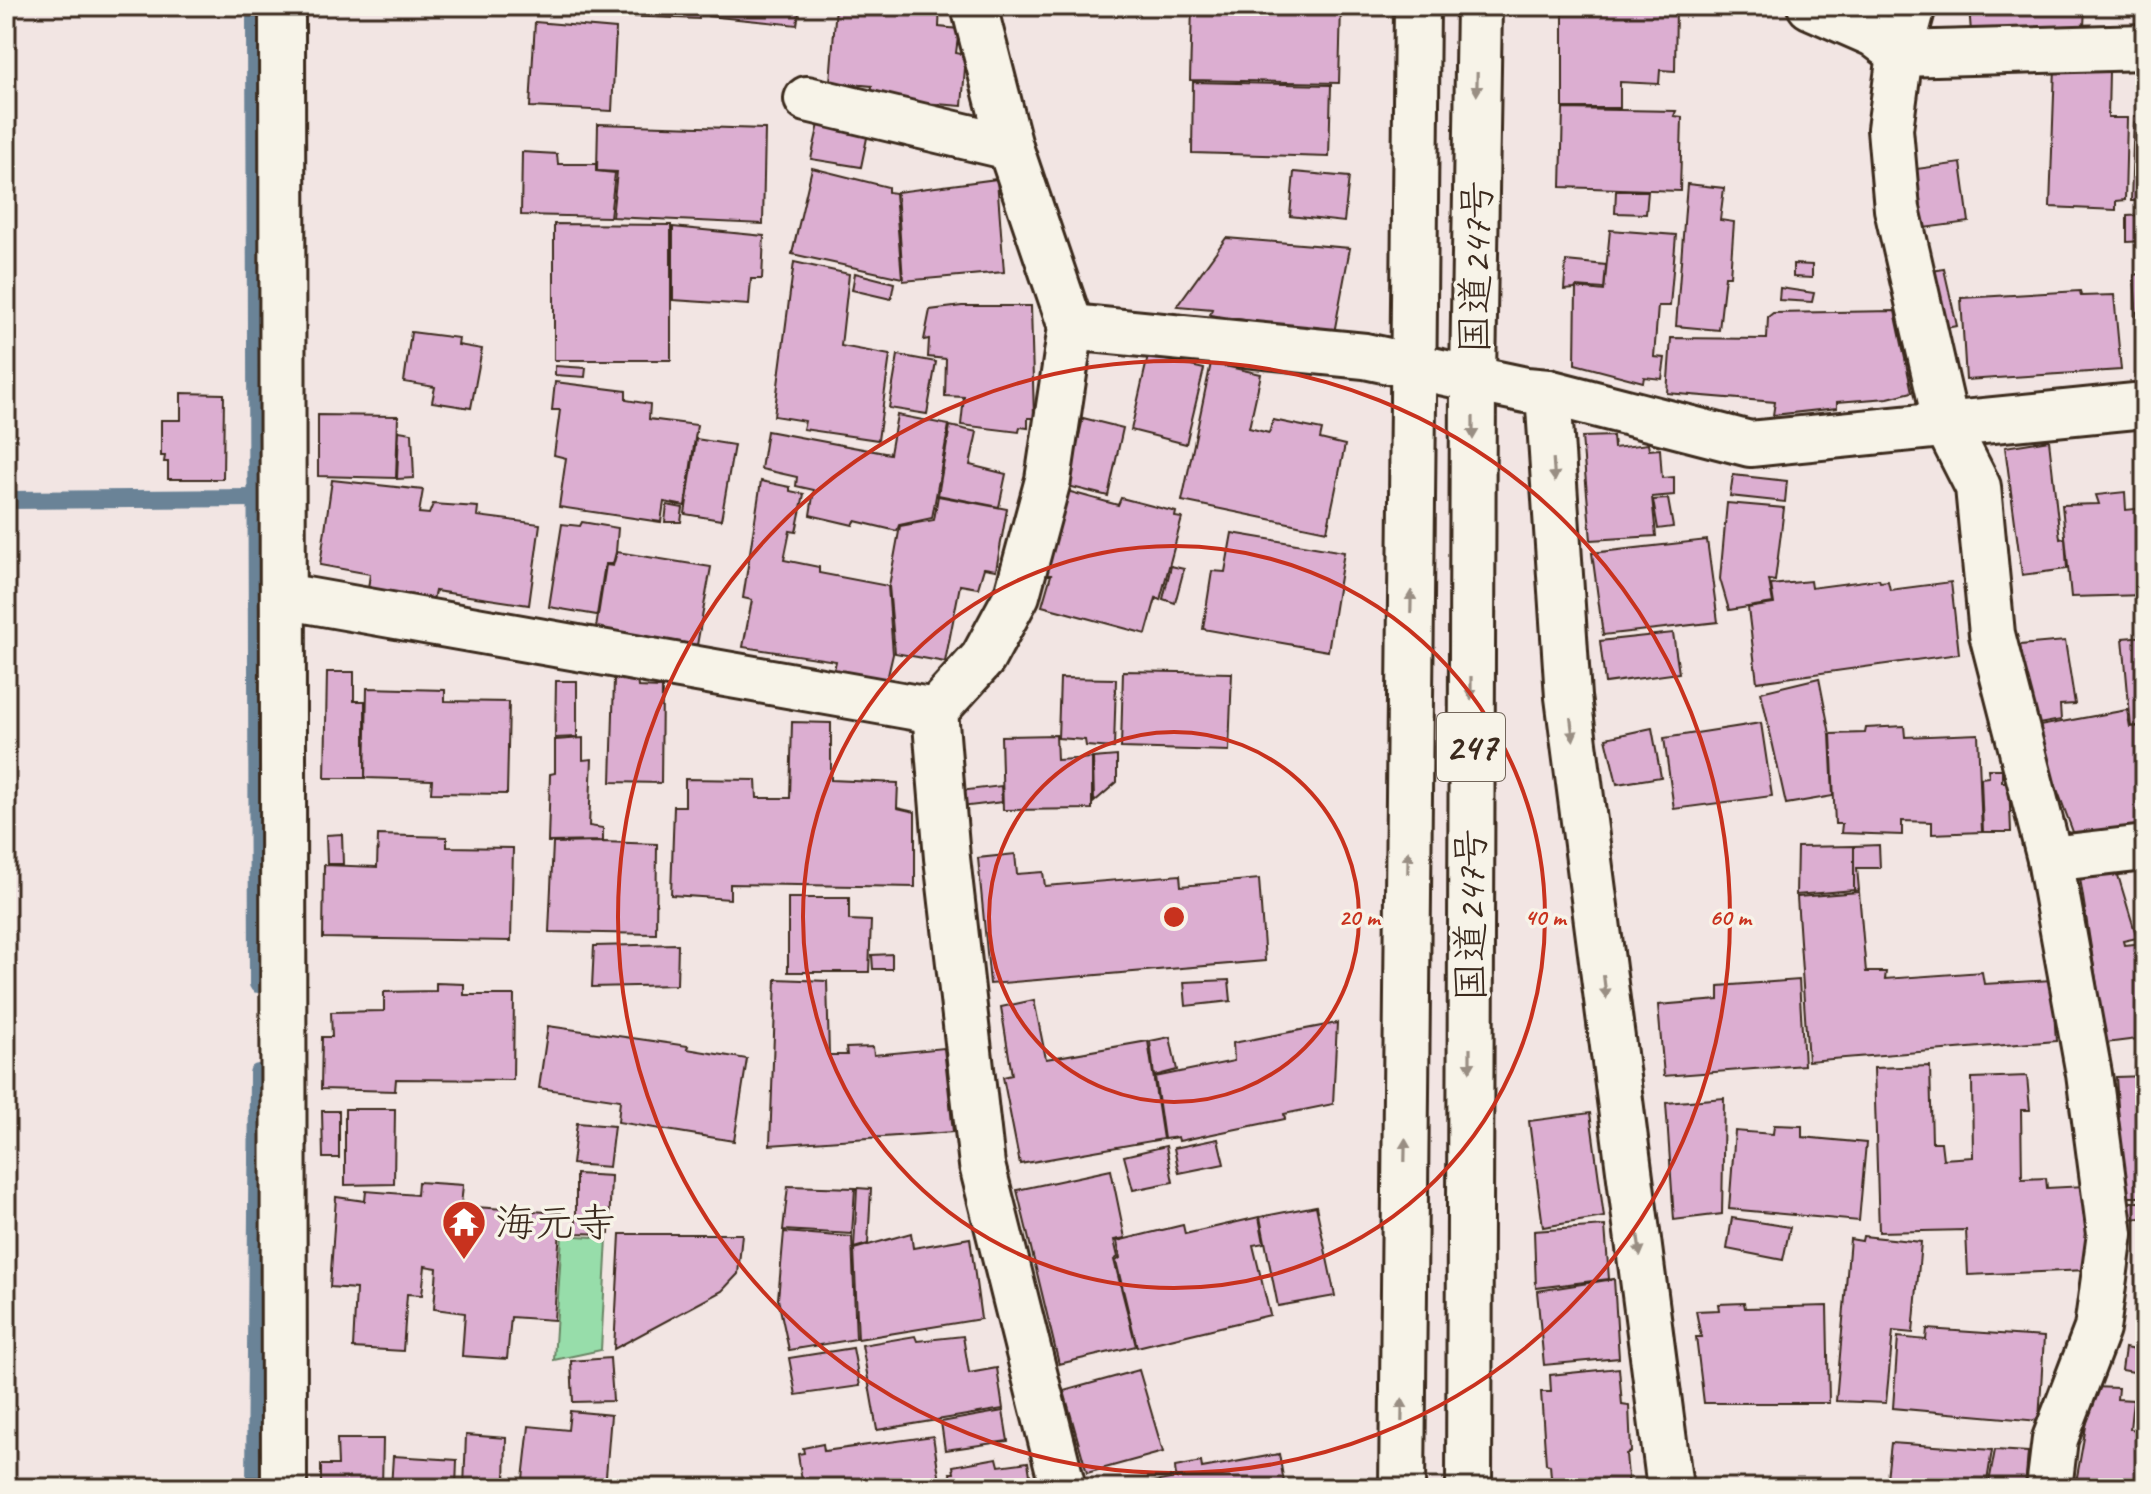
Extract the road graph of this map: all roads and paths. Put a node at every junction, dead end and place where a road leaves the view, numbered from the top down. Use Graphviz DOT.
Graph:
graph roads {
  1 [pos="282,6"];
  2 [pos="974,6"];
  3 [pos="1417,6"];
  4 [pos="1479,6"];
  5 [pos="1810,6"];
  6 [pos="1913,6"];
  7 [pos="2145,47"];
  8 [pos="1900,54"];
  9 [pos="807,99"];
  10 [pos="1010,147"];
  11 [pos="1071,327"];
  12 [pos="1414,367"];
  13 [pos="1473,378"];
  14 [pos="1548,392"];
  15 [pos="2145,405"];
  16 [pos="1946,424"];
  17 [pos="283,596"];
  18 [pos="935,711"];
  19 [pos="2145,848"];
  20 [pos="2050,859"];
  21 [pos="2127,1233"];
  22 [pos="284,1488"];
  23 [pos="1063,1488"];
  24 [pos="1402,1488"];
  25 [pos="1469,1488"];
  26 [pos="1670,1488"];
  27 [pos="2049,1488"];
  1 -- 17 [label="main road"];
  2 -- 10 [label="main road"];
  3 -- 12 [label="main road, 国道247号 / 247"];
  4 -- 13 [label="main road, 国道247号 / 247, one-way"];
  5 -- 8 [label="main road"];
  6 -- 8 [label="main road"];
  7 -- 8 [label="main road"];
  8 -- 16 [label="main road"];
  9 -- 10 [label="main road"];
  10 -- 11 [label="main road"];
  11 -- 12 [label="main road"];
  11 -- 18 [label="main road"];
  12 -- 13 [label="main road"];
  24 -- 12 [label="main road, 国道247号 / 247, one-way"];
  13 -- 14 [label="main road"];
  13 -- 25 [label="main road, 国道247号 / 247, one-way"];
  14 -- 16 [label="main road"];
  14 -- 26 [label="main road, one-way"];
  15 -- 16 [label="main road"];
  16 -- 20 [label="main road"];
  17 -- 18 [label="main road"];
  17 -- 22 [label="main road"];
  18 -- 23 [label="main road"];
  19 -- 20 [label="main road"];
  20 -- 21 [label="main road"];
  21 -- 27 [label="main road"];
}
